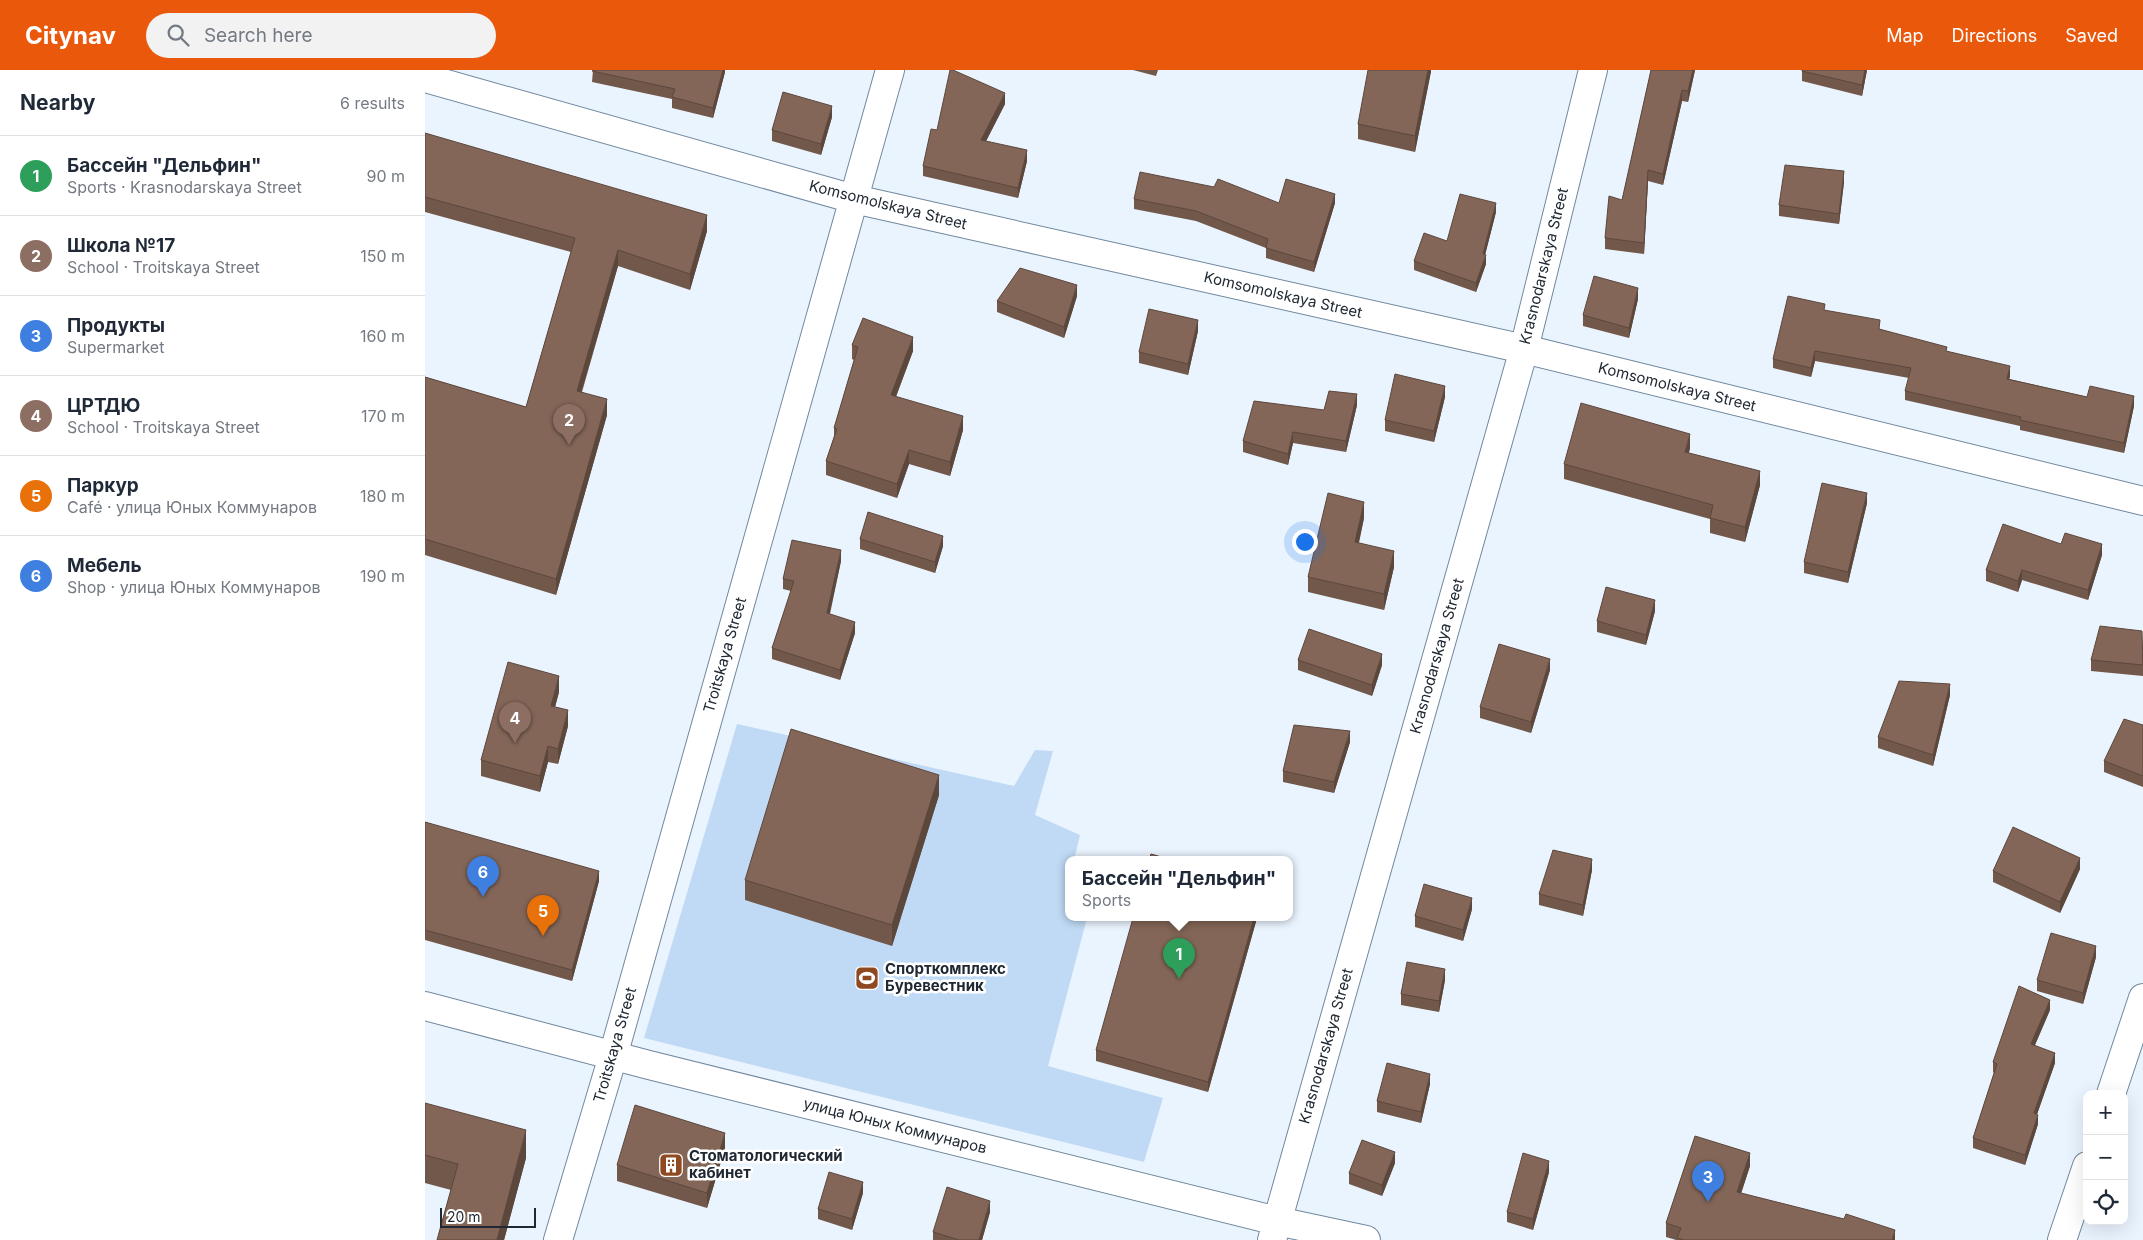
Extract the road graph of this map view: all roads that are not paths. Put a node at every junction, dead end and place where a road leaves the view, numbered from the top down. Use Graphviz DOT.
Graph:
graph roads {
  1 [pos="890,70"];
  2 [pos="1593,70"];
  3 [pos="425,78"];
  4 [pos="854,198"];
  5 [pos="1524,349"];
  6 [pos="2143,501"];
  7 [pos="2143,998"];
  8 [pos="425,1006"];
  9 [pos="613,1056"];
  10 [pos="2112,1090"];
  11 [pos="2083,1178"];
  12 [pos="1274,1231"];
  13 [pos="558,1240"];
  14 [pos="1366,1240"];
  15 [pos="2062,1240"];
  1 -- 4 [label="street, Troitskaya Street"];
  2 -- 5 [label="street, Krasnodarskaya Street"];
  3 -- 4 [label="street, Komsomolskaya Street"];
  4 -- 5 [label="street, Komsomolskaya Street"];
  4 -- 9 [label="street, Troitskaya Street"];
  5 -- 6 [label="street, Komsomolskaya Street"];
  5 -- 12 [label="street, Krasnodarskaya Street"];
  7 -- 10 [label="street"];
  8 -- 9 [label="street, улица Юных Коммунаров"];
  9 -- 12 [label="street, улица Юных Коммунаров"];
  9 -- 13 [label="street, Troitskaya Street"];
  11 -- 15 [label="street"];
  12 -- 14 [label="street, улица Юных Коммунаров"];
}
